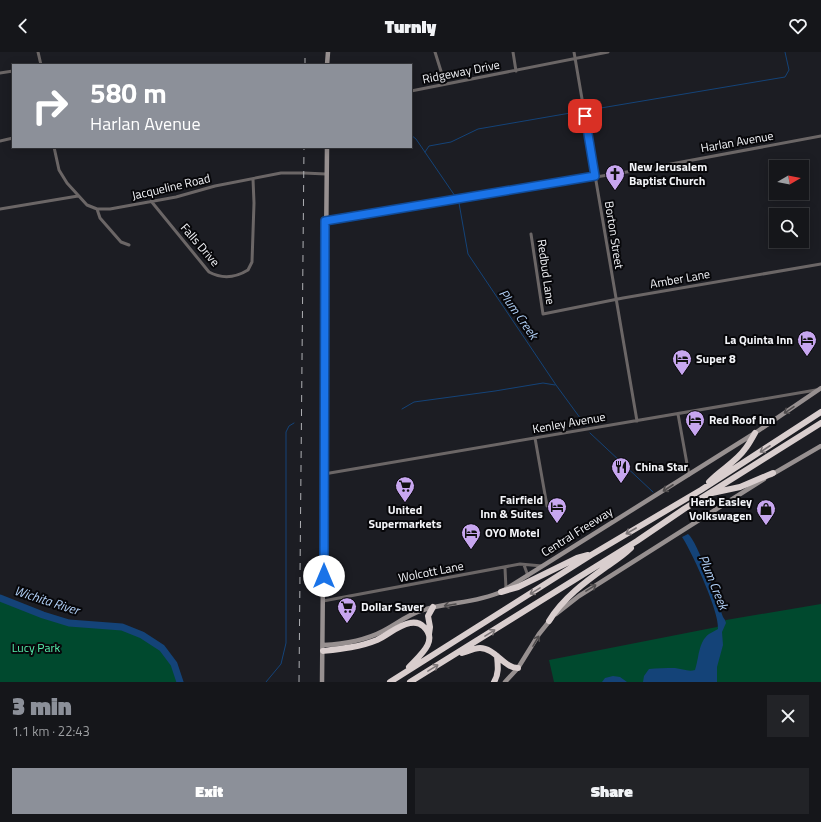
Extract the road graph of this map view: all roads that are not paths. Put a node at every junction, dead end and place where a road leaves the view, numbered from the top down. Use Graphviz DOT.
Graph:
graph roads {
  1 [pos="38,52"];
  2 [pos="328,52"];
  3 [pos="436,52"];
  4 [pos="513,52"];
  5 [pos="574,52"];
  6 [pos="605,52"];
  7 [pos="575,59"];
  8 [pos="41,64"];
  9 [pos="327,64"];
  10 [pos="12,71"];
  11 [pos="516,71"];
  12 [pos="0,73"];
  13 [pos="445,84"];
  14 [pos="412,91"];
  15 [pos="821,136"];
  16 [pos="12,138"];
  17 [pos="0,141"];
  18 [pos="54,148"];
  19 [pos="327,148"];
  20 [pos="326,174"];
  21 [pos="595,176"];
  22 [pos="253,179"];
  23 [pos="78,196"];
  24 [pos="151,201"];
  25 [pos="0,209"];
  26 [pos="97,209"];
  27 [pos="325,221"];
  28 [pos="531,234"];
  29 [pos="129,245"];
  30 [pos="821,264"];
  31 [pos="616,300"];
  32 [pos="543,314"];
  33 [pos="819,389"];
  34 [pos="821,412"];
  35 [pos="678,414"];
  36 [pos="637,421"];
  37 [pos="821,423"];
  38 [pos="755,433"];
  39 [pos="536,438"];
  40 [pos="821,446"];
  41 [pos="324,474"];
  42 [pos="773,474"];
  43 [pos="688,475"];
  44 [pos="701,490"];
  45 [pos="707,494"];
  46 [pos="547,506"];
  47 [pos="637,541"];
  48 [pos="591,555"];
  49 [pos="524,565"];
  50 [pos="543,566"];
  51 [pos="505,568"];
  52 [pos="528,576"];
  53 [pos="504,591"];
  54 [pos="323,601"];
  55 [pos="433,607"];
  56 [pos="549,621"];
  57 [pos="429,638"];
  58 [pos="323,648"];
  59 [pos="456,654"];
  60 [pos="497,656"];
  61 [pos="518,668"];
  62 [pos="403,674"];
  63 [pos="322,682"];
  64 [pos="390,682"];
  65 [pos="410,682"];
  66 [pos="494,682"];
  67 [pos="504,682"];
  1 -- 8 [label="street"];
  2 -- 9 [label="main road"];
  3 -- 13 [label="street"];
  4 -- 11 [label="street"];
  5 -- 7 [label="street, Borton Street"];
  6 -- 7 [label="street, Ridgeway Drive"];
  7 -- 11 [label="street, Ridgeway Drive"];
  7 -- 21 [label="street, Borton Street"];
  10 -- 12 [label="street"];
  11 -- 13 [label="street, Ridgeway Drive"];
  13 -- 14 [label="street, Ridgeway Drive"];
  15 -- 21 [label="street, Harlan Avenue"];
  16 -- 17 [label="street"];
  18 -- 23 [label="street"];
  19 -- 20 [label="main road"];
  20 -- 22 [label="street, Jacqueline Road"];
  20 -- 27 [label="main road"];
  21 -- 27 [label="street, Harlan Avenue"];
  21 -- 31 [label="street, Borton Street"];
  22 -- 24 [label="street, Jacqueline Road"];
  22 -- 24 [label="street, Falls Drive"];
  23 -- 25 [label="street"];
  23 -- 26 [label="street"];
  24 -- 26 [label="street, Jacqueline Road"];
  26 -- 29 [label="street"];
  27 -- 41 [label="main road"];
  28 -- 32 [label="street, Redbud Lane"];
  30 -- 31 [label="street, Amber Lane"];
  31 -- 32 [label="street, Amber Lane"];
  31 -- 36 [label="street, Borton Street"];
  33 -- 35 [label="street, Kenley Avenue"];
  33 -- 38 [label="main road, Central Freeway, one-way"];
  34 -- 44 [label="highway, one-way"];
  35 -- 36 [label="street, Kenley Avenue"];
  35 -- 43 [label="street"];
  36 -- 39 [label="street, Kenley Avenue"];
  37 -- 45 [label="highway"];
  38 -- 43 [label="main road, Central Freeway"];
  38 -- 44 [label="highway"];
  39 -- 41 [label="street, Kenley Avenue"];
  39 -- 46 [label="street"];
  40 -- 42 [label="main road"];
  41 -- 54 [label="main road"];
  42 -- 45 [label="highway"];
  56 -- 42 [label="main road, one-way"];
  43 -- 50 [label="main road, Central Freeway, one-way"];
  44 -- 48 [label="highway, one-way"];
  45 -- 47 [label="highway"];
  47 -- 56 [label="highway"];
  59 -- 47 [label="highway, one-way"];
  48 -- 53 [label="highway"];
  48 -- 62 [label="highway, one-way"];
  49 -- 50 [label="street, Wolcott Lane"];
  49 -- 51 [label="street, Wolcott Lane"];
  49 -- 52 [label="street"];
  50 -- 52 [label="main road, Central Freeway"];
  51 -- 53 [label="street"];
  51 -- 54 [label="street, Wolcott Lane"];
  52 -- 53 [label="main road, Central Freeway"];
  53 -- 55 [label="main road, Central Freeway, one-way"];
  54 -- 58 [label="main road"];
  55 -- 57 [label="highway"];
  55 -- 58 [label="main road, Central Freeway"];
  61 -- 56 [label="main road, one-way"];
  57 -- 58 [label="highway"];
  57 -- 62 [label="highway"];
  58 -- 63 [label="main road"];
  59 -- 60 [label="highway"];
  65 -- 59 [label="highway, one-way"];
  60 -- 61 [label="highway"];
  60 -- 66 [label="highway"];
  61 -- 67 [label="main road"];
  62 -- 64 [label="highway"];
}
